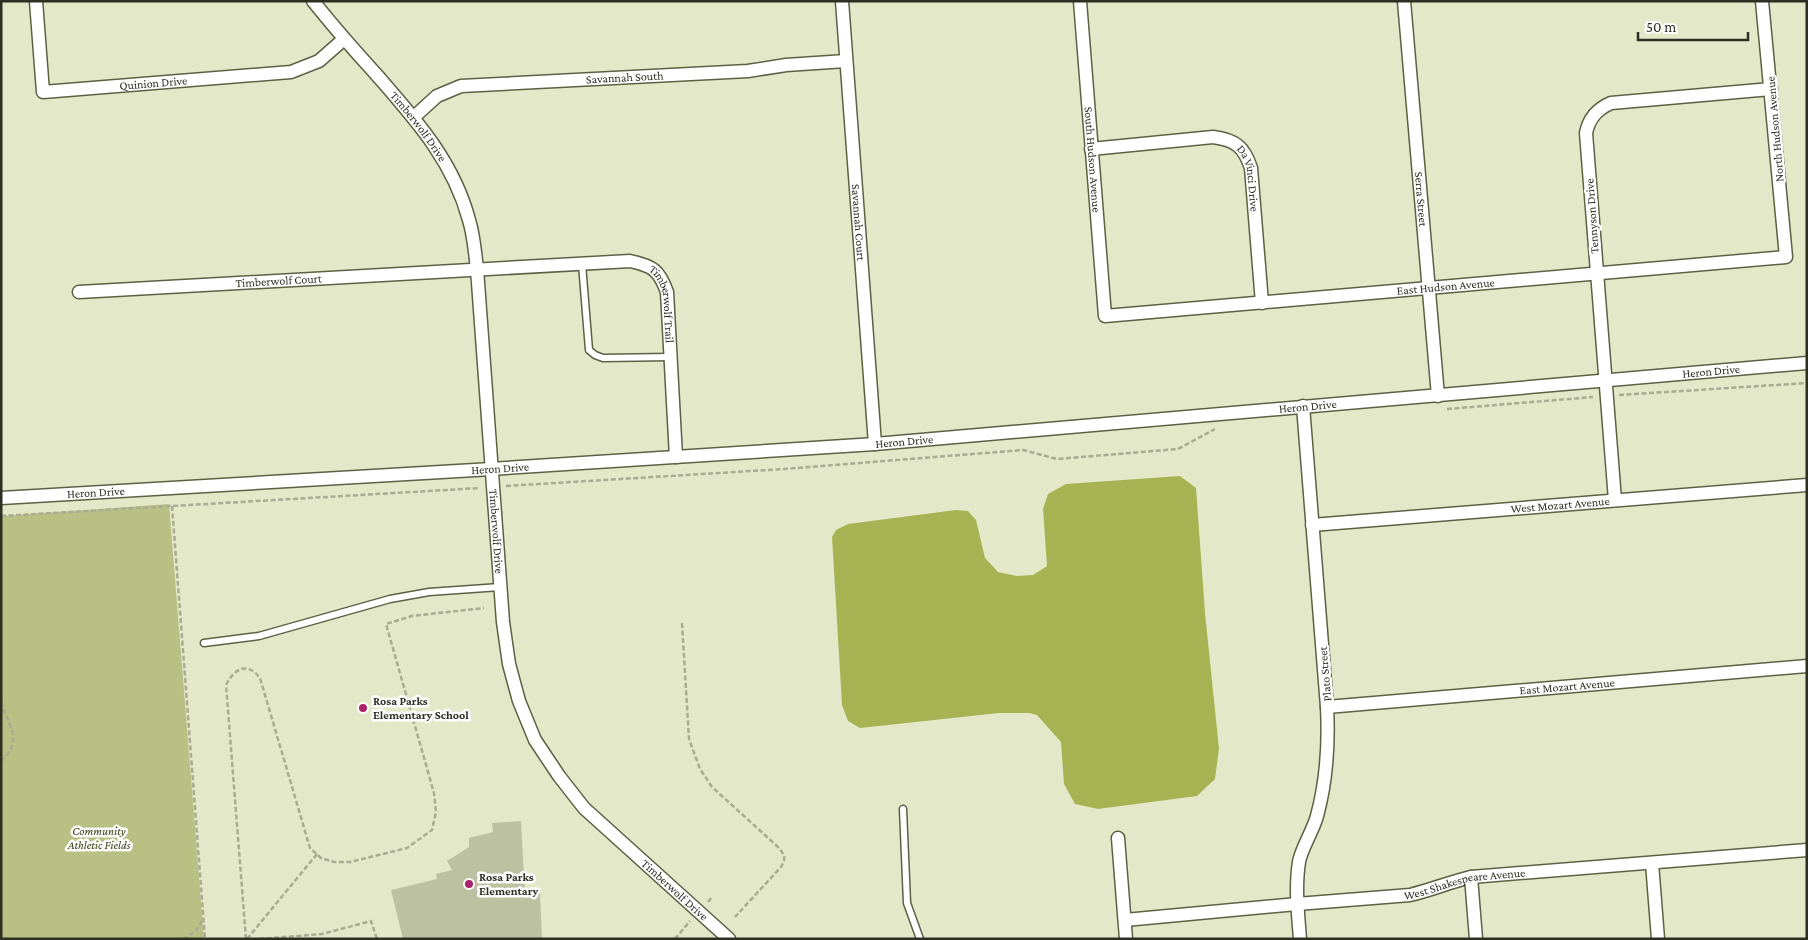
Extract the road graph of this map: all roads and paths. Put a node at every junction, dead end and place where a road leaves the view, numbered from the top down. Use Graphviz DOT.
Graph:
graph roads {
  1 [pos="36,1"];
  2 [pos="312,1"];
  3 [pos="842,1"];
  4 [pos="1080,1"];
  5 [pos="1404,1"];
  6 [pos="1762,1"];
  7 [pos="344,39"];
  8 [pos="846,61"];
  9 [pos="1771,89"];
  10 [pos="414,117"];
  11 [pos="1091,148"];
  12 [pos="1786,257"];
  13 [pos="582,264"];
  14 [pos="477,269"];
  15 [pos="1597,274"];
  16 [pos="1429,288"];
  17 [pos="80,292"];
  18 [pos="1262,303"];
  19 [pos="1105,316"];
  20 [pos="670,357"];
  21 [pos="1807,363"];
  22 [pos="1605,381"];
  23 [pos="1807,383"];
  24 [pos="1438,396"];
  25 [pos="1606,396"];
  26 [pos="1303,406"];
  27 [pos="1440,410"];
  28 [pos="1215,429"];
  29 [pos="875,444"];
  30 [pos="676,457"];
  31 [pos="492,469"];
  32 [pos="513,485"];
  33 [pos="1807,485"];
  34 [pos="476,488"];
  35 [pos="1,498"];
  36 [pos="1615,500"];
  37 [pos="172,506"];
  38 [pos="1,516"];
  39 [pos="1312,525"];
  40 [pos="500,587"];
  41 [pos="484,608"];
  42 [pos="682,623"];
  43 [pos="204,643"];
  44 [pos="1807,666"];
  45 [pos="1,702"];
  46 [pos="1327,706"];
  47 [pos="1,760"];
  48 [pos="902,808"];
  49 [pos="1118,838"];
  50 [pos="1807,850"];
  51 [pos="317,854"];
  52 [pos="1652,863"];
  53 [pos="1471,877"];
  54 [pos="1298,904"];
  55 [pos="202,917"];
  56 [pos="735,917"];
  57 [pos="1125,920"];
  58 [pos="690,921"];
  59 [pos="183,939"];
  60 [pos="205,939"];
  61 [pos="247,939"];
  62 [pos="259,939"];
  63 [pos="377,939"];
  64 [pos="675,939"];
  65 [pos="729,939"];
  66 [pos="920,939"];
  67 [pos="1126,939"];
  68 [pos="1300,939"];
  69 [pos="1476,939"];
  70 [pos="1658,939"];
  1 -- 7 [label="street, Quinion Drive"];
  2 -- 7 [label="street, Timberwolf Drive"];
  3 -- 8 [label="street, Savannah Court"];
  4 -- 11 [label="street, South Hudson Avenue"];
  5 -- 16 [label="street, Serra Street"];
  6 -- 9 [label="street, North Hudson Avenue"];
  7 -- 10 [label="street, Timberwolf Drive"];
  8 -- 10 [label="street, Savannah South"];
  8 -- 29 [label="street, Savannah Court"];
  9 -- 12 [label="street, North Hudson Avenue"];
  9 -- 15 [label="street, Tennyson Drive"];
  10 -- 14 [label="street, Timberwolf Drive"];
  11 -- 18 [label="street, Da Vinci Drive"];
  11 -- 19 [label="street, South Hudson Avenue"];
  12 -- 15 [label="street, East Hudson Avenue"];
  13 -- 14 [label="street, Timberwolf Trail"];
  13 -- 20 [label="street, Timberwolf Trail"];
  13 -- 20 [label="lane"];
  14 -- 17 [label="street, Timberwolf Court"];
  14 -- 31 [label="street, Timberwolf Drive"];
  15 -- 16 [label="street, East Hudson Avenue"];
  15 -- 22 [label="street, Tennyson Drive"];
  16 -- 18 [label="street, East Hudson Avenue"];
  16 -- 24 [label="street, Serra Street"];
  18 -- 19 [label="street, East Hudson Avenue"];
  20 -- 30 [label="street, Timberwolf Trail"];
  21 -- 22 [label="street, Heron Drive"];
  22 -- 24 [label="street, Heron Drive"];
  22 -- 25 [label="street, Tennyson Drive"];
  23 -- 25 [label="path"];
  24 -- 26 [label="street, Heron Drive"];
  25 -- 27 [label="path"];
  25 -- 36 [label="street, Tennyson Drive"];
  26 -- 29 [label="street, Heron Drive"];
  26 -- 39 [label="street, Plato Street"];
  28 -- 32 [label="path"];
  29 -- 30 [label="street, Heron Drive"];
  30 -- 31 [label="street, Heron Drive"];
  31 -- 35 [label="street, Heron Drive"];
  31 -- 40 [label="street, Timberwolf Drive"];
  33 -- 36 [label="street, West Mozart Avenue"];
  34 -- 37 [label="path"];
  36 -- 39 [label="street, West Mozart Avenue"];
  37 -- 38 [label="path"];
  37 -- 55 [label="path"];
  39 -- 46 [label="street, Plato Street"];
  40 -- 43 [label="lane"];
  40 -- 65 [label="street, Timberwolf Drive"];
  41 -- 51 [label="path"];
  42 -- 56 [label="path"];
  44 -- 46 [label="street, East Mozart Avenue"];
  45 -- 47 [label="path"];
  46 -- 54 [label="street, Plato Street"];
  48 -- 66 [label="lane"];
  49 -- 57 [label="street"];
  50 -- 52 [label="street, West Shakespeare Avenue"];
  51 -- 61 [label="path"];
  51 -- 61 [label="path"];
  52 -- 53 [label="street, West Shakespeare Avenue"];
  52 -- 70 [label="street"];
  53 -- 54 [label="street, West Shakespeare Avenue"];
  53 -- 69 [label="street"];
  54 -- 57 [label="street, West Shakespeare Avenue"];
  54 -- 68 [label="street, Plato Street"];
  55 -- 59 [label="path"];
  55 -- 60 [label="path"];
  57 -- 67 [label="street"];
  58 -- 64 [label="path"];
  62 -- 63 [label="path"];
}
